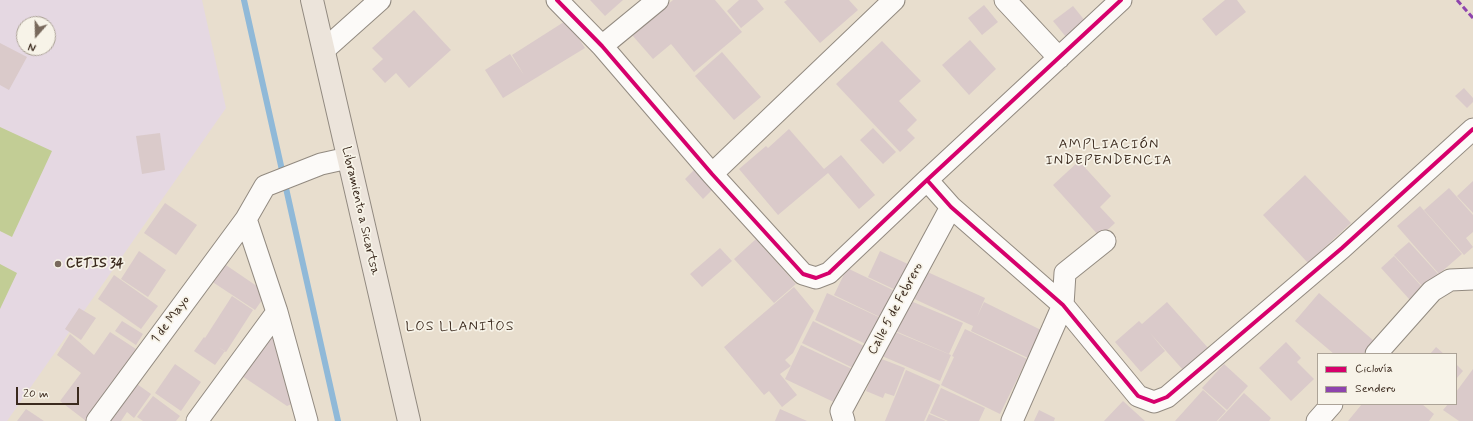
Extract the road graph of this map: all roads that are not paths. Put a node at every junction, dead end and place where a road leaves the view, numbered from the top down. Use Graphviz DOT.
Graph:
graph roads {
  1 [pos="312,0"];
  2 [pos="380,0"];
  3 [pos="556,0"];
  4 [pos="658,0"];
  5 [pos="894,0"];
  6 [pos="1006,0"];
  7 [pos="1121,0"];
  8 [pos="602,46"];
  9 [pos="324,50"];
  10 [pos="1059,58"];
  11 [pos="1473,128"];
  12 [pos="348,158"];
  13 [pos="712,174"];
  14 [pos="927,180"];
  15 [pos="951,207"];
  16 [pos="246,219"];
  17 [pos="1105,241"];
  18 [pos="1473,279"];
  19 [pos="1063,305"];
  20 [pos="277,312"];
  21 [pos="1377,353"];
  22 [pos="1331,405"];
  23 [pos="843,416"];
  24 [pos="96,421"];
  25 [pos="197,421"];
  26 [pos="307,421"];
  27 [pos="408,421"];
  28 [pos="1012,421"];
  29 [pos="1317,421"];
  1 -- 9 [label="main road, Libramiento a Sicartsa"];
  2 -- 9 [label="street"];
  3 -- 8 [label="street"];
  4 -- 8 [label="street"];
  5 -- 13 [label="street"];
  6 -- 10 [label="street"];
  7 -- 10 [label="street"];
  8 -- 13 [label="street"];
  9 -- 12 [label="main road, Libramiento a Sicartsa"];
  10 -- 14 [label="street"];
  11 -- 19 [label="street"];
  12 -- 16 [label="street, 1 de Mayo"];
  12 -- 27 [label="main road, Libramiento a Sicartsa"];
  13 -- 14 [label="street"];
  14 -- 15 [label="street"];
  15 -- 19 [label="street"];
  15 -- 23 [label="street, Calle 5 de Febrero"];
  16 -- 20 [label="street"];
  16 -- 24 [label="street, 1 de Mayo"];
  17 -- 19 [label="street"];
  18 -- 21 [label="street"];
  19 -- 28 [label="street"];
  20 -- 25 [label="street"];
  20 -- 26 [label="street"];
  22 -- 29 [label="street"];
}
